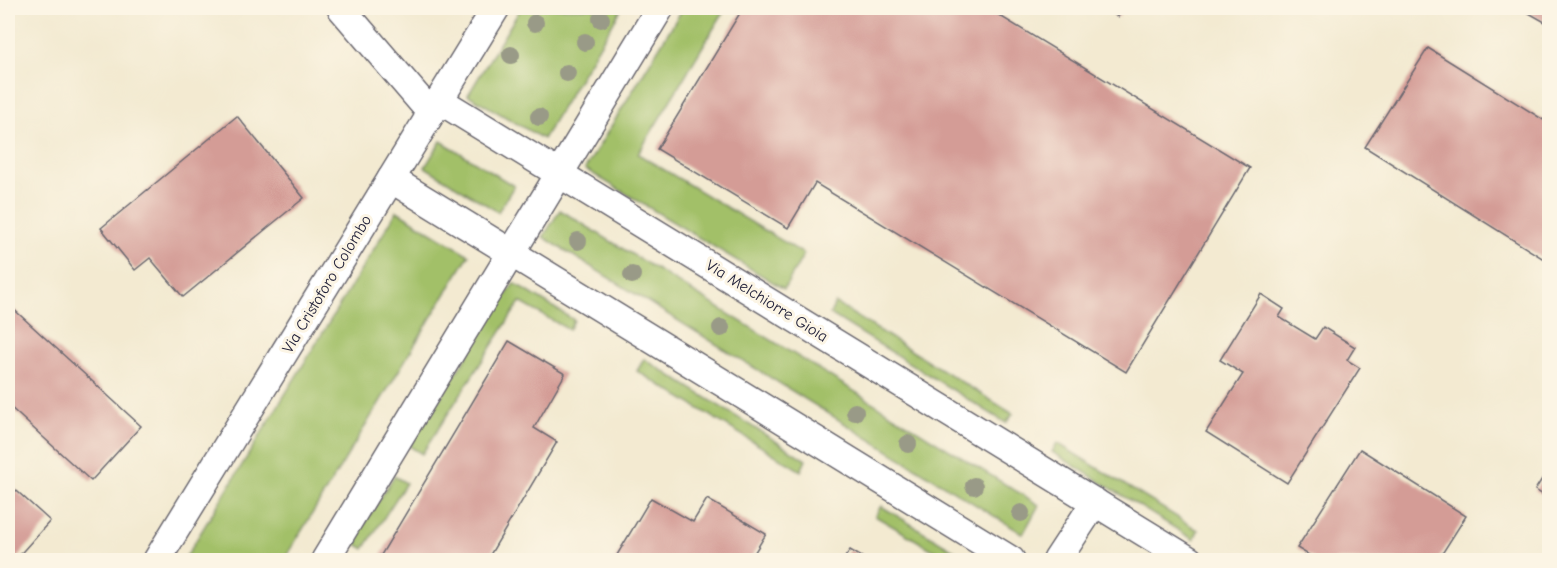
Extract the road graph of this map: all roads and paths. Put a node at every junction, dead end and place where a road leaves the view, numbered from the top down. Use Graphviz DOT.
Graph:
graph roads {
  1 [pos="341,8"];
  2 [pos="496,8"];
  3 [pos="660,8"];
  4 [pos="435,107"];
  5 [pos="560,174"];
  6 [pos="391,179"];
  7 [pos="512,253"];
  8 [pos="1095,502"];
  9 [pos="157,561"];
  10 [pos="325,561"];
  11 [pos="1011,561"];
  12 [pos="1057,561"];
  13 [pos="1189,561"];
  1 -- 4 [label="street, Via Melchiorre Gioia"];
  2 -- 4 [label="street, Via Cristoforo Colombo"];
  3 -- 5 [label="street"];
  4 -- 5 [label="street, Via Melchiorre Gioia"];
  4 -- 6 [label="street, Via Cristoforo Colombo"];
  5 -- 7 [label="street"];
  5 -- 8 [label="street, Via Melchiorre Gioia"];
  6 -- 7 [label="street"];
  6 -- 9 [label="street, Via Cristoforo Colombo"];
  7 -- 10 [label="street"];
  7 -- 11 [label="street"];
  8 -- 12 [label="street"];
  8 -- 13 [label="street, Via Melchiorre Gioia"];
}
